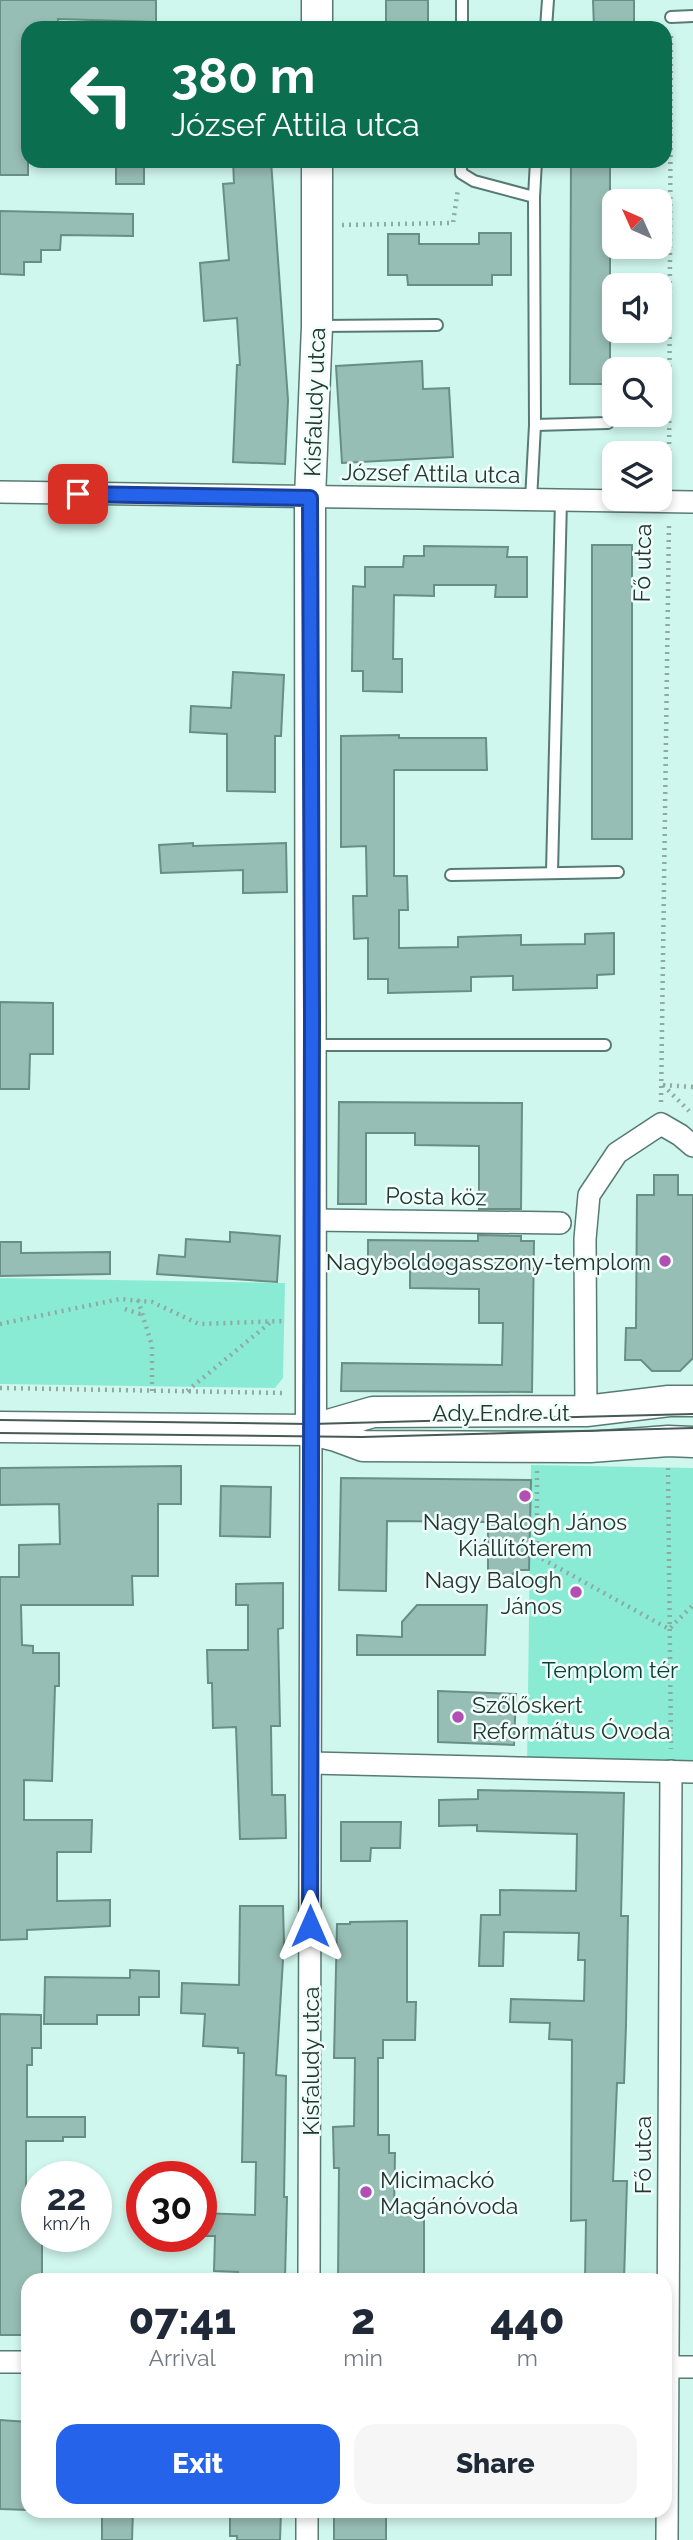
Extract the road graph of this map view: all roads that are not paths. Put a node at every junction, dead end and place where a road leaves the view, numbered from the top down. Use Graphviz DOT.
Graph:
graph roads {
  1 [pos="317,0"];
  2 [pos="462,0"];
  3 [pos="548,0"];
  4 [pos="693,16"];
  5 [pos="671,17"];
  6 [pos="317,21"];
  7 [pos="462,21"];
  8 [pos="547,21"];
  9 [pos="317,168"];
  10 [pos="461,168"];
  11 [pos="536,168"];
  12 [pos="534,197"];
  13 [pos="437,325"];
  14 [pos="317,326"];
  15 [pos="602,423"];
  16 [pos="535,425"];
  17 [pos="0,492"];
  18 [pos="310,498"];
  19 [pos="531,500"];
  20 [pos="561,500"];
  21 [pos="693,502"];
  22 [pos="552,872"];
  23 [pos="618,872"];
  24 [pos="451,875"];
  25 [pos="312,1045"];
  26 [pos="605,1045"];
  27 [pos="693,1146"];
  28 [pos="312,1220"];
  29 [pos="560,1223"];
  30 [pos="685,1402"];
  31 [pos="586,1411"];
  32 [pos="0,1427"];
  33 [pos="311,1430"];
  34 [pos="680,1447"];
  35 [pos="311,1763"];
  36 [pos="671,1771"];
  37 [pos="693,1772"];
  38 [pos="309,2273"];
  39 [pos="667,2273"];
  40 [pos="0,2362"];
  41 [pos="21,2362"];
  42 [pos="672,2367"];
  43 [pos="693,2367"];
  44 [pos="307,2518"];
  45 [pos="667,2518"];
  46 [pos="307,2540"];
  47 [pos="667,2540"];
  1 -- 6 [label="street"];
  2 -- 7 [label="lane"];
  3 -- 8 [label="lane"];
  4 -- 5 [label="lane"];
  9 -- 14 [label="street, Kisfaludy utca"];
  10 -- 12 [label="lane"];
  11 -- 12 [label="lane"];
  12 -- 16 [label="lane"];
  13 -- 14 [label="lane"];
  14 -- 18 [label="street, Kisfaludy utca"];
  15 -- 16 [label="lane"];
  16 -- 19 [label="lane"];
  17 -- 18 [label="street, József Attila utca"];
  18 -- 19 [label="street, József Attila utca"];
  18 -- 25 [label="street, Kisfaludy utca"];
  19 -- 20 [label="street, József Attila utca"];
  20 -- 21 [label="street, József Attila utca"];
  20 -- 22 [label="lane"];
  22 -- 23 [label="lane"];
  22 -- 24 [label="lane"];
  25 -- 26 [label="lane"];
  25 -- 28 [label="street, Kisfaludy utca"];
  27 -- 31 [label="street"];
  28 -- 29 [label="street, Posta köz"];
  28 -- 33 [label="street, Kisfaludy utca"];
  30 -- 31 [label="street, Ady Endre út"];
  31 -- 33 [label="street, Ady Endre út"];
  32 -- 33 [label="street, Ady Endre út"];
  33 -- 34 [label="street, Ady Endre út"];
  33 -- 35 [label="street, Kisfaludy utca"];
  35 -- 36 [label="street"];
  35 -- 38 [label="street, Kisfaludy utca"];
  36 -- 37 [label="street"];
  36 -- 39 [label="street, Fő utca"];
  40 -- 41 [label="street"];
  42 -- 43 [label="street"];
  44 -- 46 [label="street"];
  45 -- 47 [label="street, Fő utca"];
}
